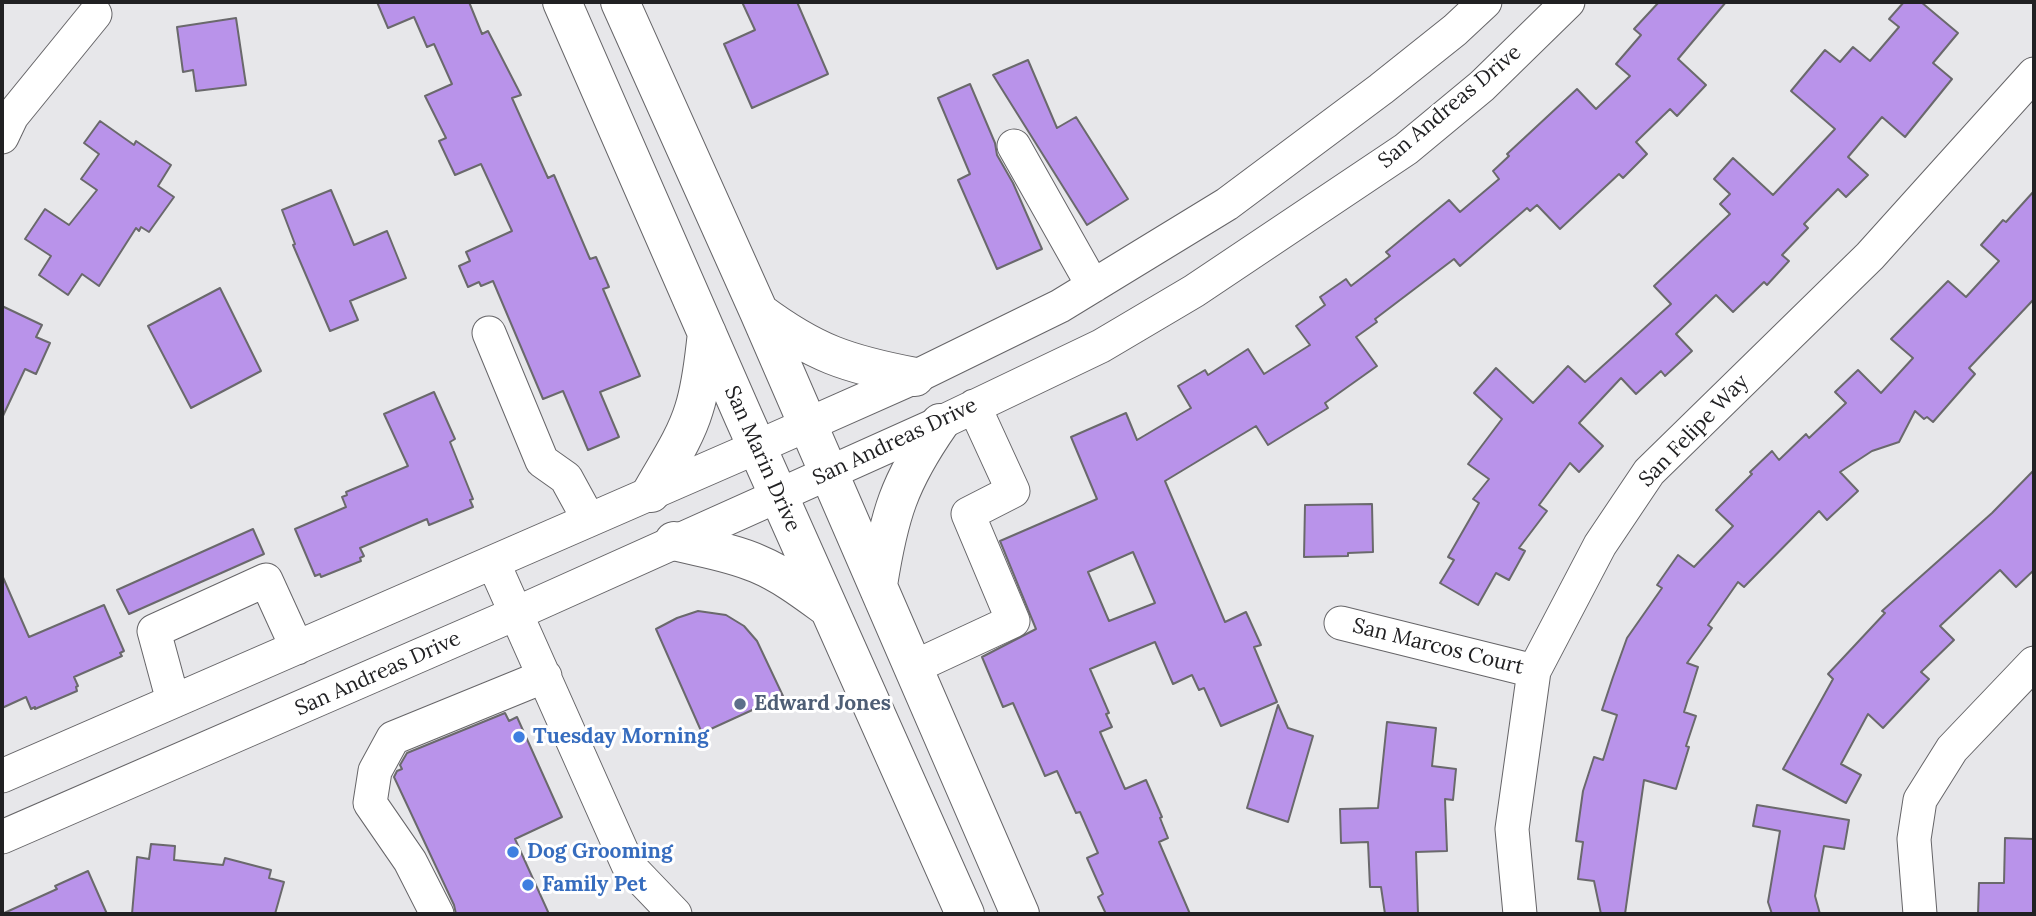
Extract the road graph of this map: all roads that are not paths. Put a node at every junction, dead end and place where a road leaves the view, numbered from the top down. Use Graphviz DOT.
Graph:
graph roads {
  1 [pos="562,2"];
  2 [pos="620,2"];
  3 [pos="1485,2"];
  4 [pos="1568,2"];
  5 [pos="95,14"];
  6 [pos="2034,74"];
  7 [pos="2,136"];
  8 [pos="1014,146"];
  9 [pos="1093,286"];
  10 [pos="759,312"];
  11 [pos="707,332"];
  12 [pos="489,333"];
  13 [pos="915,377"];
  14 [pos="974,406"];
  15 [pos="940,423"];
  16 [pos="808,424"];
  17 [pos="757,447"];
  18 [pos="829,472"];
  19 [pos="651,493"];
  20 [pos="778,495"];
  21 [pos="589,520"];
  22 [pos="674,541"];
  23 [pos="493,562"];
  24 [pos="878,585"];
  25 [pos="828,608"];
  26 [pos="517,613"];
  27 [pos="1341,623"];
  28 [pos="297,648"];
  29 [pos="2034,663"];
  30 [pos="914,667"];
  31 [pos="1534,671"];
  32 [pos="545,676"];
  33 [pos="173,701"];
  34 [pos="2,776"];
  35 [pos="2,837"];
  36 [pos="437,914"];
  37 [pos="675,914"];
  38 [pos="965,914"];
  39 [pos="1020,914"];
  40 [pos="1520,914"];
  41 [pos="1920,914"];
  1 -- 11 [label="main road, San Marin Drive"];
  2 -- 10 [label="main road"];
  3 -- 9 [label="street"];
  4 -- 14 [label="street, San Andreas Drive"];
  5 -- 7 [label="street"];
  6 -- 31 [label="street, San Felipe Way"];
  8 -- 9 [label="street"];
  9 -- 13 [label="street"];
  10 -- 13 [label="main road"];
  10 -- 16 [label="main road"];
  11 -- 17 [label="main road, San Marin Drive"];
  11 -- 19 [label="main road"];
  12 -- 21 [label="street"];
  13 -- 16 [label="street"];
  14 -- 15 [label="street, San Andreas Drive"];
  14 -- 30 [label="street"];
  15 -- 18 [label="street, San Andreas Drive"];
  15 -- 24 [label="main road"];
  16 -- 17 [label="street"];
  16 -- 18 [label="main road"];
  17 -- 19 [label="street"];
  17 -- 20 [label="main road, San Marin Drive"];
  18 -- 20 [label="street, San Andreas Drive"];
  18 -- 24 [label="main road"];
  19 -- 21 [label="street"];
  20 -- 22 [label="street, San Andreas Drive"];
  20 -- 25 [label="main road, San Marin Drive"];
  21 -- 23 [label="street"];
  22 -- 25 [label="main road"];
  22 -- 26 [label="street, San Andreas Drive"];
  23 -- 26 [label="street"];
  23 -- 28 [label="street"];
  24 -- 30 [label="main road"];
  25 -- 38 [label="main road, San Marin Drive"];
  26 -- 32 [label="street"];
  26 -- 35 [label="street, San Andreas Drive"];
  27 -- 31 [label="street, San Marcos Court"];
  28 -- 33 [label="street"];
  28 -- 33 [label="street"];
  29 -- 41 [label="street"];
  30 -- 39 [label="main road"];
  31 -- 40 [label="street, San Felipe Way"];
  32 -- 36 [label="street"];
  32 -- 37 [label="street"];
  33 -- 34 [label="street"];
}
